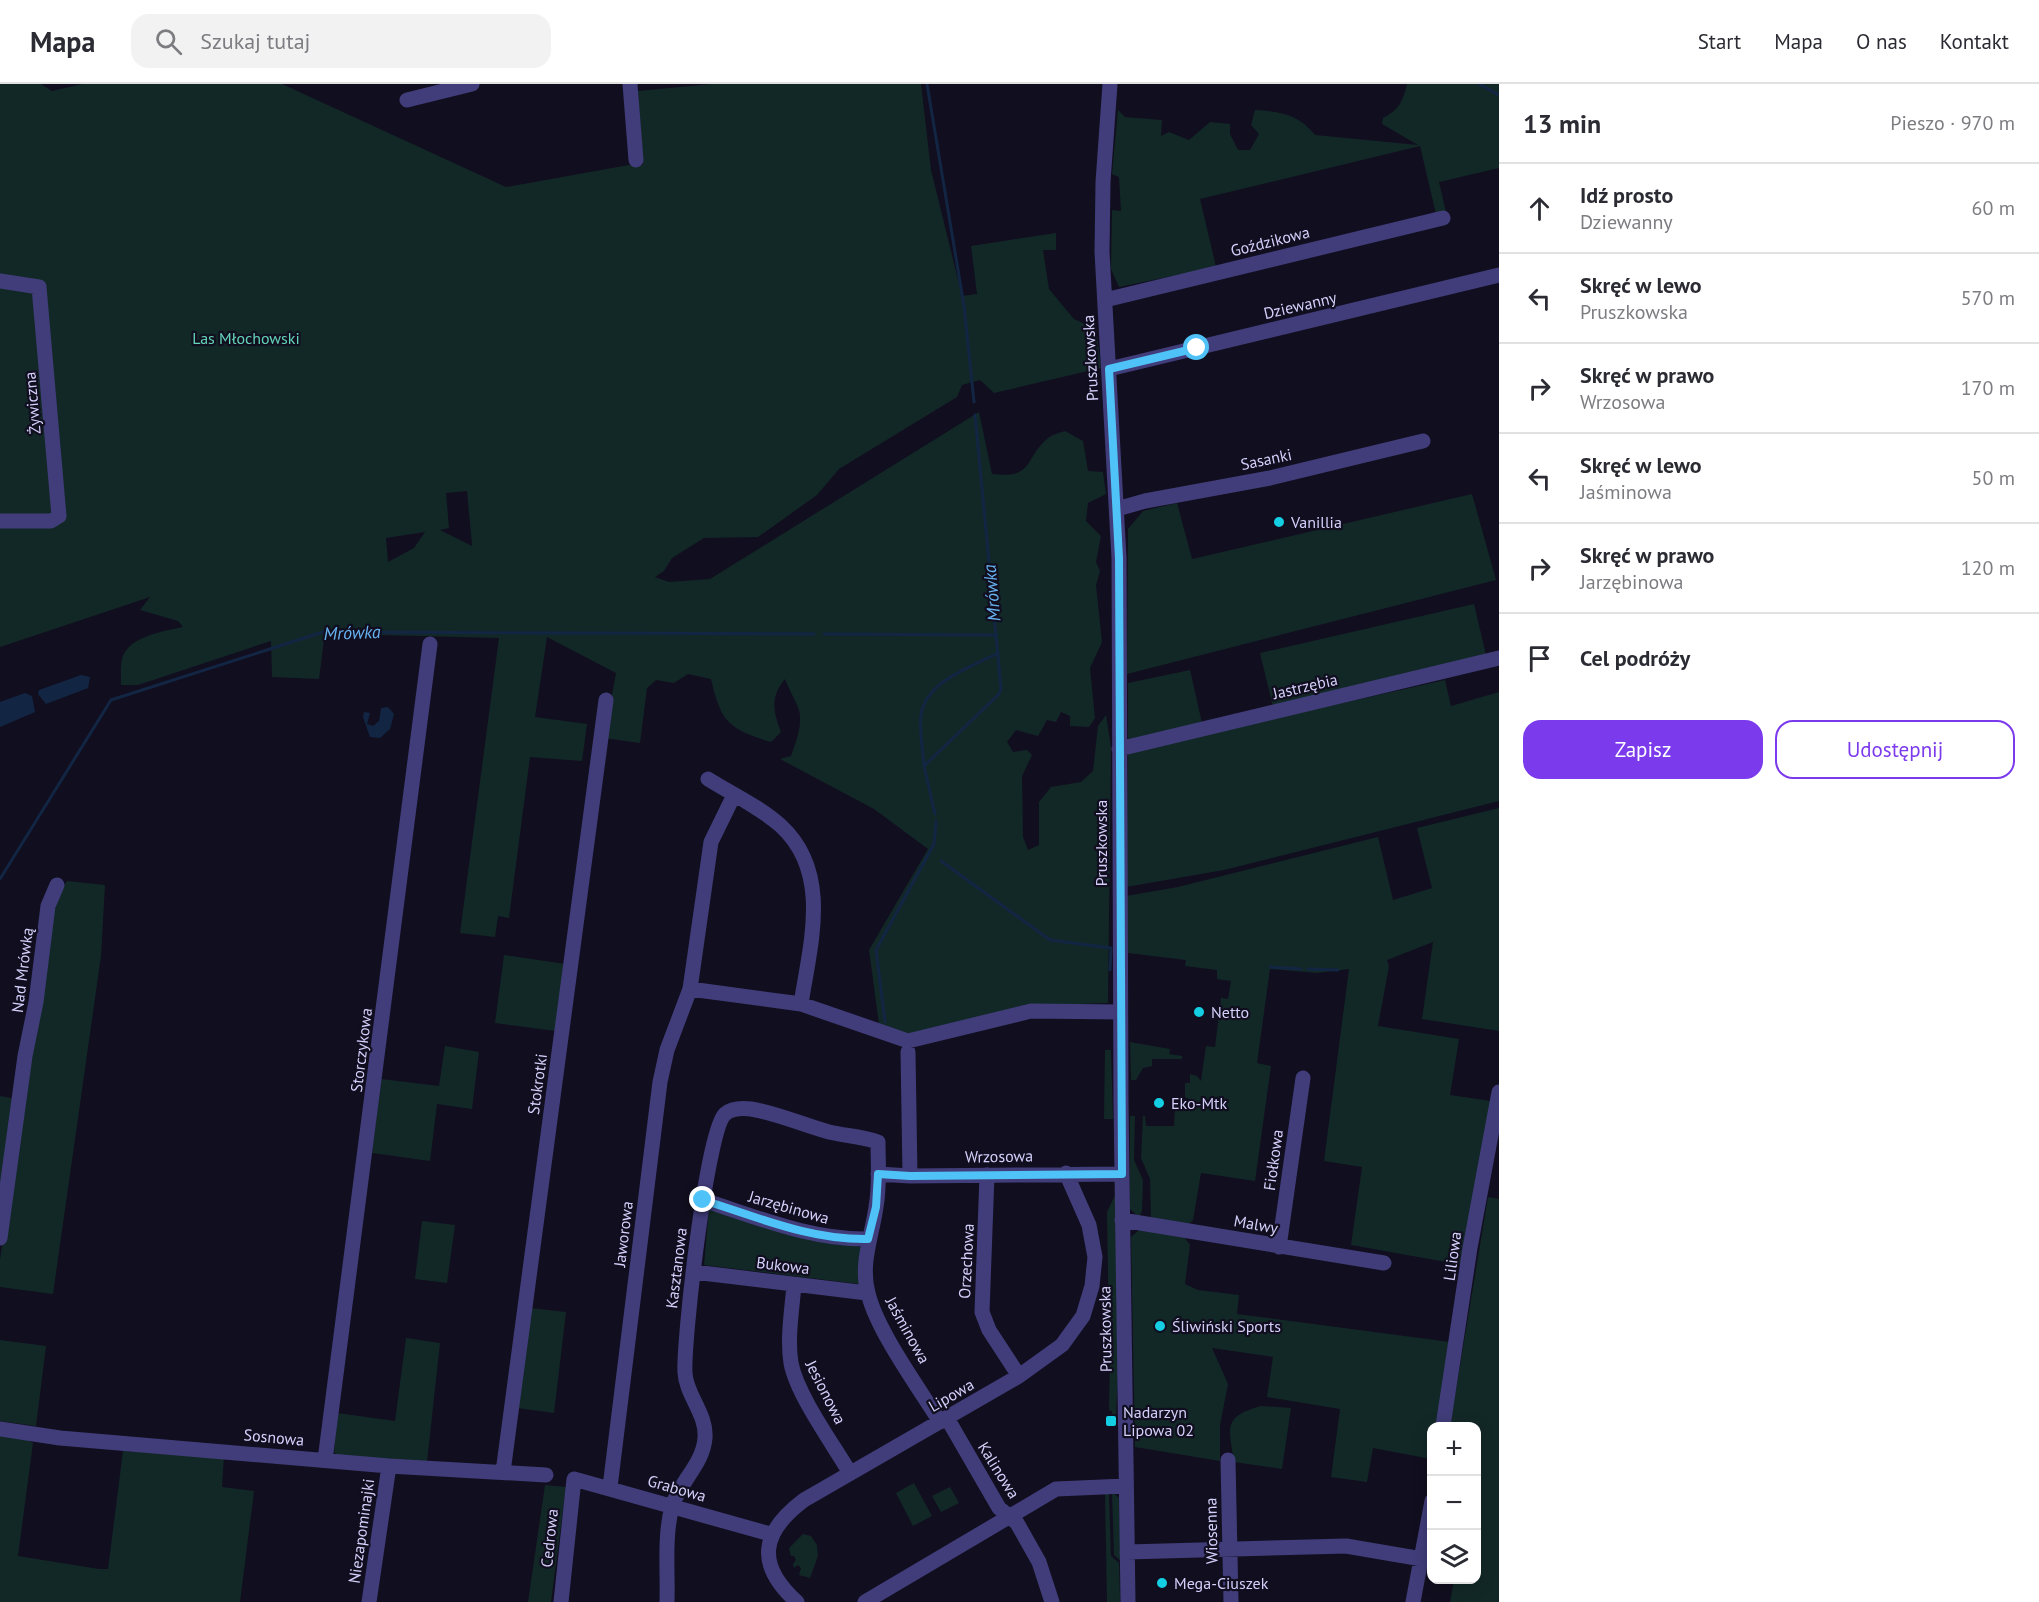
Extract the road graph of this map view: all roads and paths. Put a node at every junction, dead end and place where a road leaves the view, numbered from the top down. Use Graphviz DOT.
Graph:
graph roads {
  1 [pos="472,84"];
  2 [pos="630,84"];
  3 [pos="1110,84"];
  4 [pos="407,100"];
  5 [pos="636,160"];
  6 [pos="1443,218"];
  7 [pos="1499,275"];
  8 [pos="0,282"];
  9 [pos="1105,300"];
  10 [pos="1109,369"];
  11 [pos="1423,441"];
  12 [pos="1117,509"];
  13 [pos="0,521"];
  14 [pos="430,644"];
  15 [pos="1499,658"];
  16 [pos="606,700"];
  17 [pos="1119,749"];
  18 [pos="708,779"];
  19 [pos="734,795"];
  20 [pos="57,885"];
  21 [pos="690,989"];
  22 [pos="801,1004"];
  23 [pos="1120,1012"];
  24 [pos="908,1052"];
  25 [pos="1303,1078"];
  26 [pos="1499,1092"];
  27 [pos="878,1142"];
  28 [pos="1066,1173"];
  29 [pos="878,1174"];
  30 [pos="1122,1174"];
  31 [pos="987,1175"];
  32 [pos="910,1176"];
  33 [pos="703,1200"];
  34 [pos="1122,1220"];
  35 [pos="0,1238"];
  36 [pos="868,1239"];
  37 [pos="1279,1246"];
  38 [pos="1384,1263"];
  39 [pos="694,1272"];
  40 [pos="794,1285"];
  41 [pos="867,1293"];
  42 [pos="1019,1376"];
  43 [pos="943,1420"];
  44 [pos="1444,1422"];
  45 [pos="0,1429"];
  46 [pos="325,1460"];
  47 [pos="1228,1460"];
  48 [pos="388,1466"];
  49 [pos="503,1472"];
  50 [pos="850,1473"];
  51 [pos="546,1475"];
  52 [pos="574,1479"];
  53 [pos="1125,1486"];
  54 [pos="610,1487"];
  55 [pos="672,1506"];
  56 [pos="1009,1516"];
  57 [pos="1427,1526"];
  58 [pos="770,1534"];
  59 [pos="1229,1550"];
  60 [pos="1126,1552"];
  61 [pos="1422,1558"];
  62 [pos="369,1602"];
  63 [pos="561,1602"];
  64 [pos="667,1602"];
  65 [pos="797,1602"];
  66 [pos="865,1602"];
  67 [pos="1052,1602"];
  68 [pos="1128,1602"];
  69 [pos="1231,1602"];
  70 [pos="1413,1602"];
  1 -- 4 [label="street"];
  2 -- 5 [label="street"];
  3 -- 9 [label="street, Pruszkowska"];
  6 -- 9 [label="street, Goździkowa"];
  7 -- 10 [label="street, Dziewanny"];
  8 -- 13 [label="street, Żywiczna"];
  9 -- 10 [label="street, Pruszkowska"];
  10 -- 12 [label="street, Pruszkowska"];
  11 -- 12 [label="street, Sasanki"];
  12 -- 17 [label="street, Pruszkowska"];
  14 -- 46 [label="street, Storczykowa"];
  15 -- 17 [label="street, Jastrzębia"];
  16 -- 49 [label="street, Stokrotki"];
  17 -- 23 [label="street, Pruszkowska"];
  18 -- 19 [label="street"];
  19 -- 21 [label="street, Jaworowa"];
  19 -- 22 [label="street"];
  20 -- 35 [label="street, Nad Mrówką"];
  21 -- 22 [label="street"];
  21 -- 54 [label="street, Jaworowa"];
  22 -- 23 [label="street"];
  23 -- 30 [label="street, Pruszkowska"];
  24 -- 32 [label="street"];
  25 -- 37 [label="street, Fiołkowa"];
  26 -- 44 [label="street, Liliowa"];
  27 -- 29 [label="street, Jaśminowa"];
  27 -- 33 [label="street, Kasztanowa"];
  28 -- 30 [label="street, Wrzosowa"];
  28 -- 31 [label="street, Wrzosowa"];
  28 -- 42 [label="street, Lipowa"];
  29 -- 32 [label="street, Wrzosowa"];
  29 -- 36 [label="street, Jaśminowa"];
  30 -- 34 [label="street, Pruszkowska"];
  31 -- 32 [label="street, Wrzosowa"];
  31 -- 42 [label="street, Orzechowa"];
  33 -- 36 [label="street, Jarzębinowa"];
  33 -- 39 [label="street, Kasztanowa"];
  34 -- 37 [label="street, Malwy"];
  34 -- 53 [label="street, Pruszkowska"];
  36 -- 41 [label="street, Jaśminowa"];
  37 -- 38 [label="street, Malwy"];
  39 -- 40 [label="street, Bukowa"];
  39 -- 55 [label="street, Kasztanowa"];
  40 -- 41 [label="street, Bukowa"];
  40 -- 50 [label="street, Jesionowa"];
  41 -- 43 [label="street, Jaśminowa"];
  42 -- 43 [label="street, Lipowa"];
  43 -- 50 [label="street, Lipowa"];
  43 -- 56 [label="street, Kalinowa"];
  45 -- 46 [label="street, Sosnowa"];
  46 -- 48 [label="street, Sosnowa"];
  47 -- 59 [label="street, Wiosenna"];
  48 -- 49 [label="street, Sosnowa"];
  48 -- 62 [label="street, Niezapominajki"];
  49 -- 51 [label="street, Sosnowa"];
  50 -- 58 [label="street, Lipowa"];
  52 -- 54 [label="street, Grabowa"];
  52 -- 63 [label="street, Cedrowa"];
  53 -- 56 [label="street"];
  53 -- 60 [label="street, Pruszkowska"];
  54 -- 55 [label="street, Grabowa"];
  55 -- 58 [label="street, Grabowa"];
  55 -- 64 [label="street"];
  56 -- 66 [label="street"];
  56 -- 67 [label="street, Kalinowa"];
  57 -- 61 [label="street"];
  58 -- 65 [label="street"];
  59 -- 60 [label="street"];
  59 -- 61 [label="street"];
  59 -- 69 [label="street, Wiosenna"];
  60 -- 68 [label="street, Pruszkowska"];
  61 -- 70 [label="street"];
}
